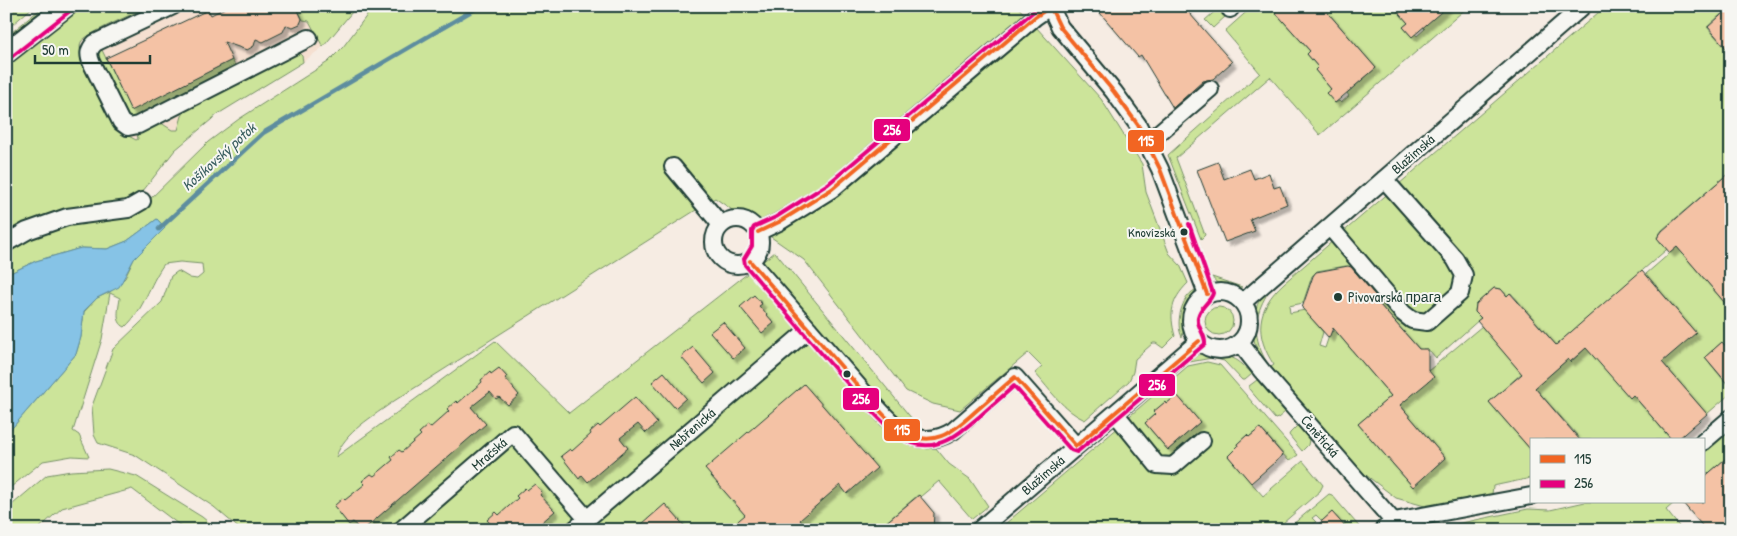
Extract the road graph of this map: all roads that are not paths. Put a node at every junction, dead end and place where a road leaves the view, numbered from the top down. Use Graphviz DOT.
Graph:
graph roads {
  1 [pos="66,6"];
  2 [pos="173,6"];
  3 [pos="1583,6"];
  4 [pos="1050,7"];
  5 [pos="309,38"];
  6 [pos="6,53"];
  7 [pos="1210,89"];
  8 [pos="1147,142"];
  9 [pos="673,166"];
  10 [pos="1384,179"];
  11 [pos="142,201"];
  12 [pos="721,225"];
  13 [pos="1330,227"];
  14 [pos="758,232"];
  15 [pos="6,243"];
  16 [pos="750,261"];
  17 [pos="1207,294"];
  18 [pos="1243,302"];
  19 [pos="809,329"];
  20 [pos="1199,341"];
  21 [pos="1240,343"];
  22 [pos="1115,414"];
  23 [pos="1731,418"];
  24 [pos="1202,441"];
  25 [pos="1704,441"];
  26 [pos="1076,446"];
  27 [pos="1530,496"];
  28 [pos="587,519"];
  29 [pos="1393,527"];
  30 [pos="401,530"];
  31 [pos="574,530"];
  32 [pos="979,530"];
  1 -- 6 [label="main road"];
  2 -- 5 [label="street"];
  3 -- 10 [label="street, Blažimská"];
  4 -- 8 [label="street"];
  4 -- 14 [label="street"];
  7 -- 8 [label="street"];
  8 -- 17 [label="street"];
  9 -- 12 [label="street"];
  10 -- 13 [label="street, Blažimská"];
  10 -- 13 [label="street"];
  11 -- 15 [label="street"];
  12 -- 14 [label="street"];
  12 -- 16 [label="street"];
  13 -- 18 [label="street, Blažimská"];
  14 -- 16 [label="street"];
  16 -- 19 [label="street"];
  17 -- 18 [label="street"];
  17 -- 20 [label="street"];
  18 -- 21 [label="street"];
  19 -- 26 [label="street"];
  19 -- 28 [label="street, Nebřenická"];
  20 -- 21 [label="street"];
  20 -- 22 [label="street, Blažimská"];
  21 -- 29 [label="street, Čenětická"];
  22 -- 24 [label="street"];
  22 -- 26 [label="street, Blažimská"];
  23 -- 25 [label="street"];
  26 -- 32 [label="street, Blažimská"];
  27 -- 29 [label="street"];
  28 -- 30 [label="street, Mračská"];
  28 -- 31 [label="street, Nebřenická"];
}
